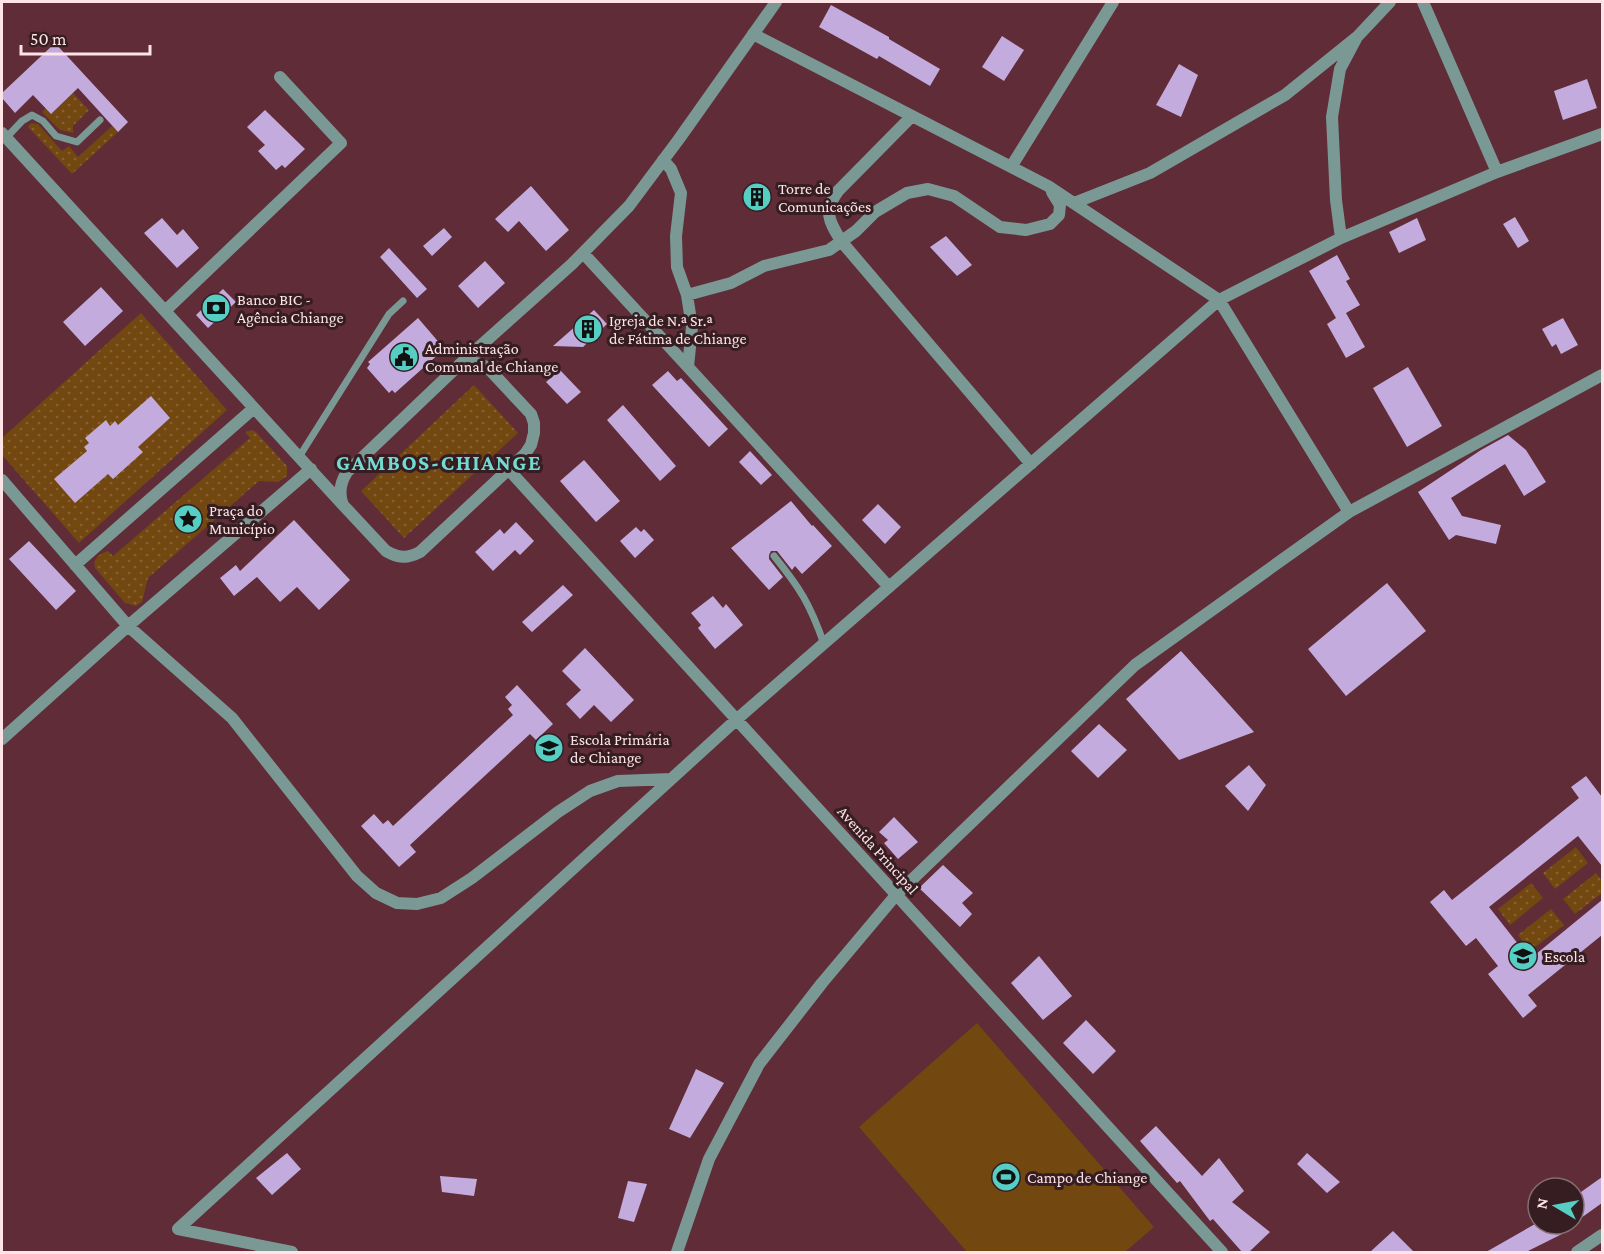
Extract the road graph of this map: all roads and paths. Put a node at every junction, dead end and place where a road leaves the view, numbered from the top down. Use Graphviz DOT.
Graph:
graph roads {
  1 [pos="776,2"];
  2 [pos="1113,2"];
  3 [pos="1390,2"];
  4 [pos="1423,2"];
  5 [pos="753,34"];
  6 [pos="1357,37"];
  7 [pos="280,77"];
  8 [pos="912,116"];
  9 [pos="100,120"];
  10 [pos="1602,134"];
  11 [pos="4,136"];
  12 [pos="663,160"];
  13 [pos="1011,167"];
  14 [pos="1497,172"];
  15 [pos="1048,186"];
  16 [pos="1074,203"];
  17 [pos="1341,238"];
  18 [pos="842,241"];
  19 [pos="583,253"];
  20 [pos="687,295"];
  21 [pos="1219,300"];
  22 [pos="403,301"];
  23 [pos="165,311"];
  24 [pos="688,367"];
  25 [pos="456,368"];
  26 [pos="1602,375"];
  27 [pos="254,408"];
  28 [pos="299,457"];
  29 [pos="1031,464"];
  30 [pos="310,470"];
  31 [pos="509,470"];
  32 [pos="2,480"];
  33 [pos="344,505"];
  34 [pos="1349,512"];
  35 [pos="774,556"];
  36 [pos="75,565"];
  37 [pos="889,587"];
  38 [pos="128,626"];
  39 [pos="824,644"];
  40 [pos="736,720"];
  41 [pos="2,739"];
  42 [pos="671,779"];
  43 [pos="896,895"];
  44 [pos="1602,1235"];
  45 [pos="292,1252"];
  46 [pos="677,1252"];
  47 [pos="1222,1252"];
  48 [pos="1577,1252"];
  1 -- 5 [label="street"];
  2 -- 13 [label="street"];
  3 -- 6 [label="street"];
  4 -- 14 [label="street"];
  5 -- 8 [label="street"];
  5 -- 12 [label="street"];
  6 -- 16 [label="street"];
  6 -- 17 [label="street"];
  7 -- 23 [label="street"];
  8 -- 13 [label="street"];
  8 -- 18 [label="street"];
  9 -- 11 [label="lane"];
  10 -- 14 [label="street"];
  11 -- 23 [label="street"];
  12 -- 19 [label="street"];
  12 -- 20 [label="street"];
  13 -- 15 [label="street"];
  14 -- 17 [label="street"];
  15 -- 16 [label="street"];
  15 -- 18 [label="street"];
  16 -- 21 [label="street"];
  17 -- 21 [label="street"];
  18 -- 20 [label="street"];
  18 -- 29 [label="street"];
  19 -- 24 [label="street"];
  19 -- 25 [label="street"];
  20 -- 24 [label="street"];
  21 -- 29 [label="street"];
  21 -- 34 [label="street"];
  22 -- 28 [label="lane"];
  23 -- 27 [label="street"];
  24 -- 37 [label="street"];
  25 -- 31 [label="street"];
  25 -- 33 [label="street"];
  26 -- 34 [label="street"];
  27 -- 28 [label="street"];
  27 -- 36 [label="street"];
  28 -- 30 [label="street"];
  29 -- 37 [label="street"];
  30 -- 33 [label="street"];
  30 -- 38 [label="street"];
  31 -- 33 [label="street"];
  31 -- 40 [label="street, Avenida Principal"];
  32 -- 36 [label="street"];
  34 -- 43 [label="street"];
  35 -- 39 [label="lane"];
  36 -- 38 [label="street"];
  37 -- 39 [label="street"];
  38 -- 41 [label="street"];
  38 -- 42 [label="street"];
  39 -- 40 [label="street"];
  40 -- 42 [label="street"];
  40 -- 43 [label="street, Avenida Principal"];
  42 -- 45 [label="street"];
  43 -- 46 [label="street"];
  43 -- 47 [label="street, Avenida Principal"];
  44 -- 48 [label="street"];
}
